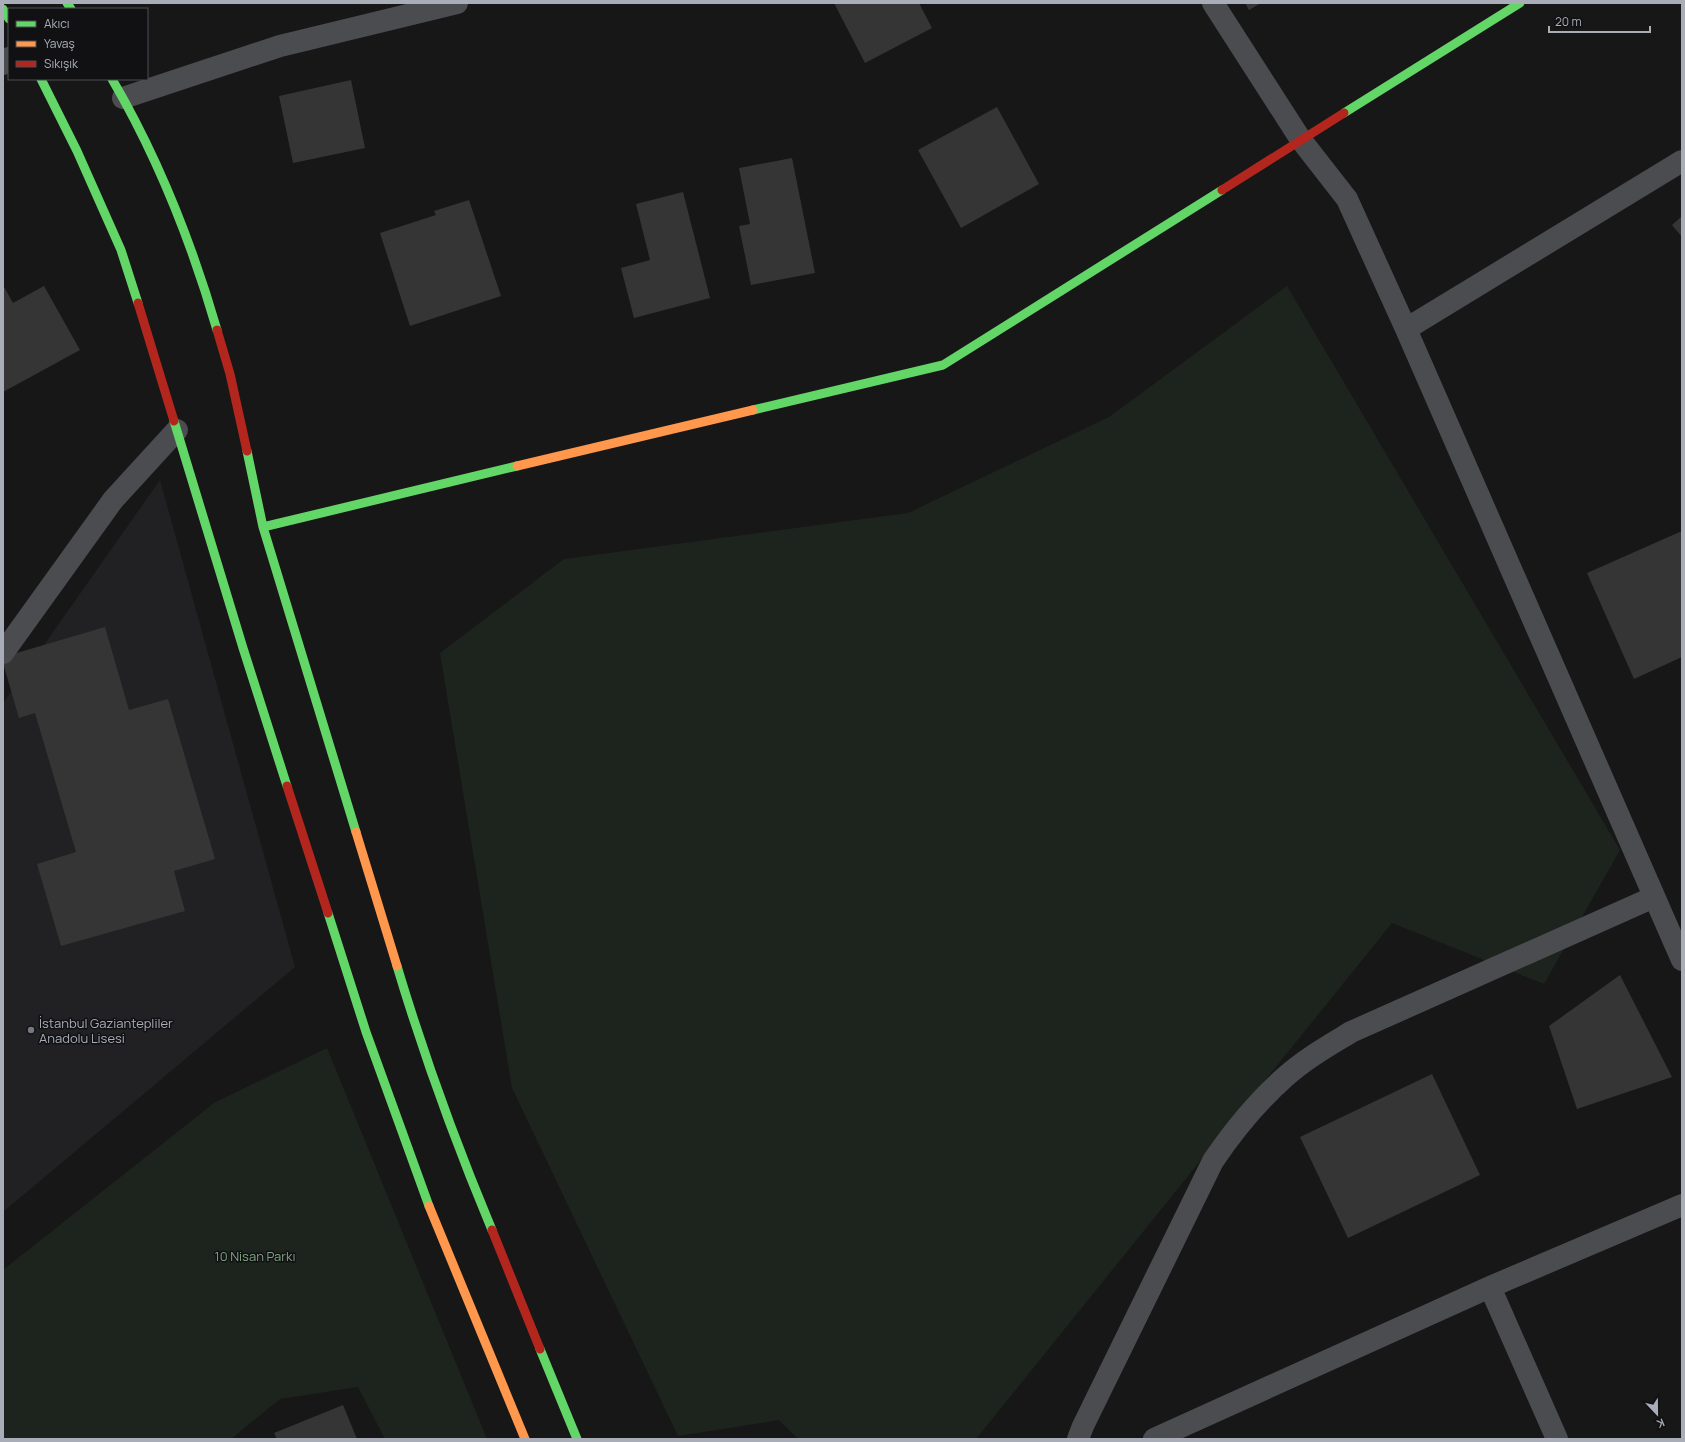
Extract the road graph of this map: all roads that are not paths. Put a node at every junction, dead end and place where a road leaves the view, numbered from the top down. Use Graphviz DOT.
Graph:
graph roads {
  1 [pos="457,3"];
  2 [pos="1213,3"];
  3 [pos="1520,3"];
  4 [pos="42,80"];
  5 [pos="113,80"];
  6 [pos="123,98"];
  7 [pos="1302,140"];
  8 [pos="1682,161"];
  9 [pos="1406,329"];
  10 [pos="177,430"];
  11 [pos="263,527"];
  12 [pos="3,653"];
  13 [pos="1654,897"];
  14 [pos="1682,960"];
  15 [pos="1682,1205"];
  16 [pos="1490,1287"];
  17 [pos="525,1439"];
  18 [pos="577,1439"];
  19 [pos="1078,1439"];
  20 [pos="1154,1439"];
  21 [pos="1557,1439"];
  1 -- 6 [label="street"];
  2 -- 7 [label="street"];
  3 -- 7 [label="street"];
  4 -- 10 [label="street"];
  5 -- 6 [label="street"];
  6 -- 11 [label="street"];
  7 -- 9 [label="street"];
  7 -- 11 [label="street"];
  8 -- 9 [label="street"];
  9 -- 13 [label="street"];
  10 -- 12 [label="street"];
  10 -- 17 [label="street"];
  11 -- 18 [label="street"];
  13 -- 14 [label="street"];
  13 -- 19 [label="street"];
  15 -- 16 [label="street"];
  16 -- 20 [label="street"];
  16 -- 21 [label="street"];
}
